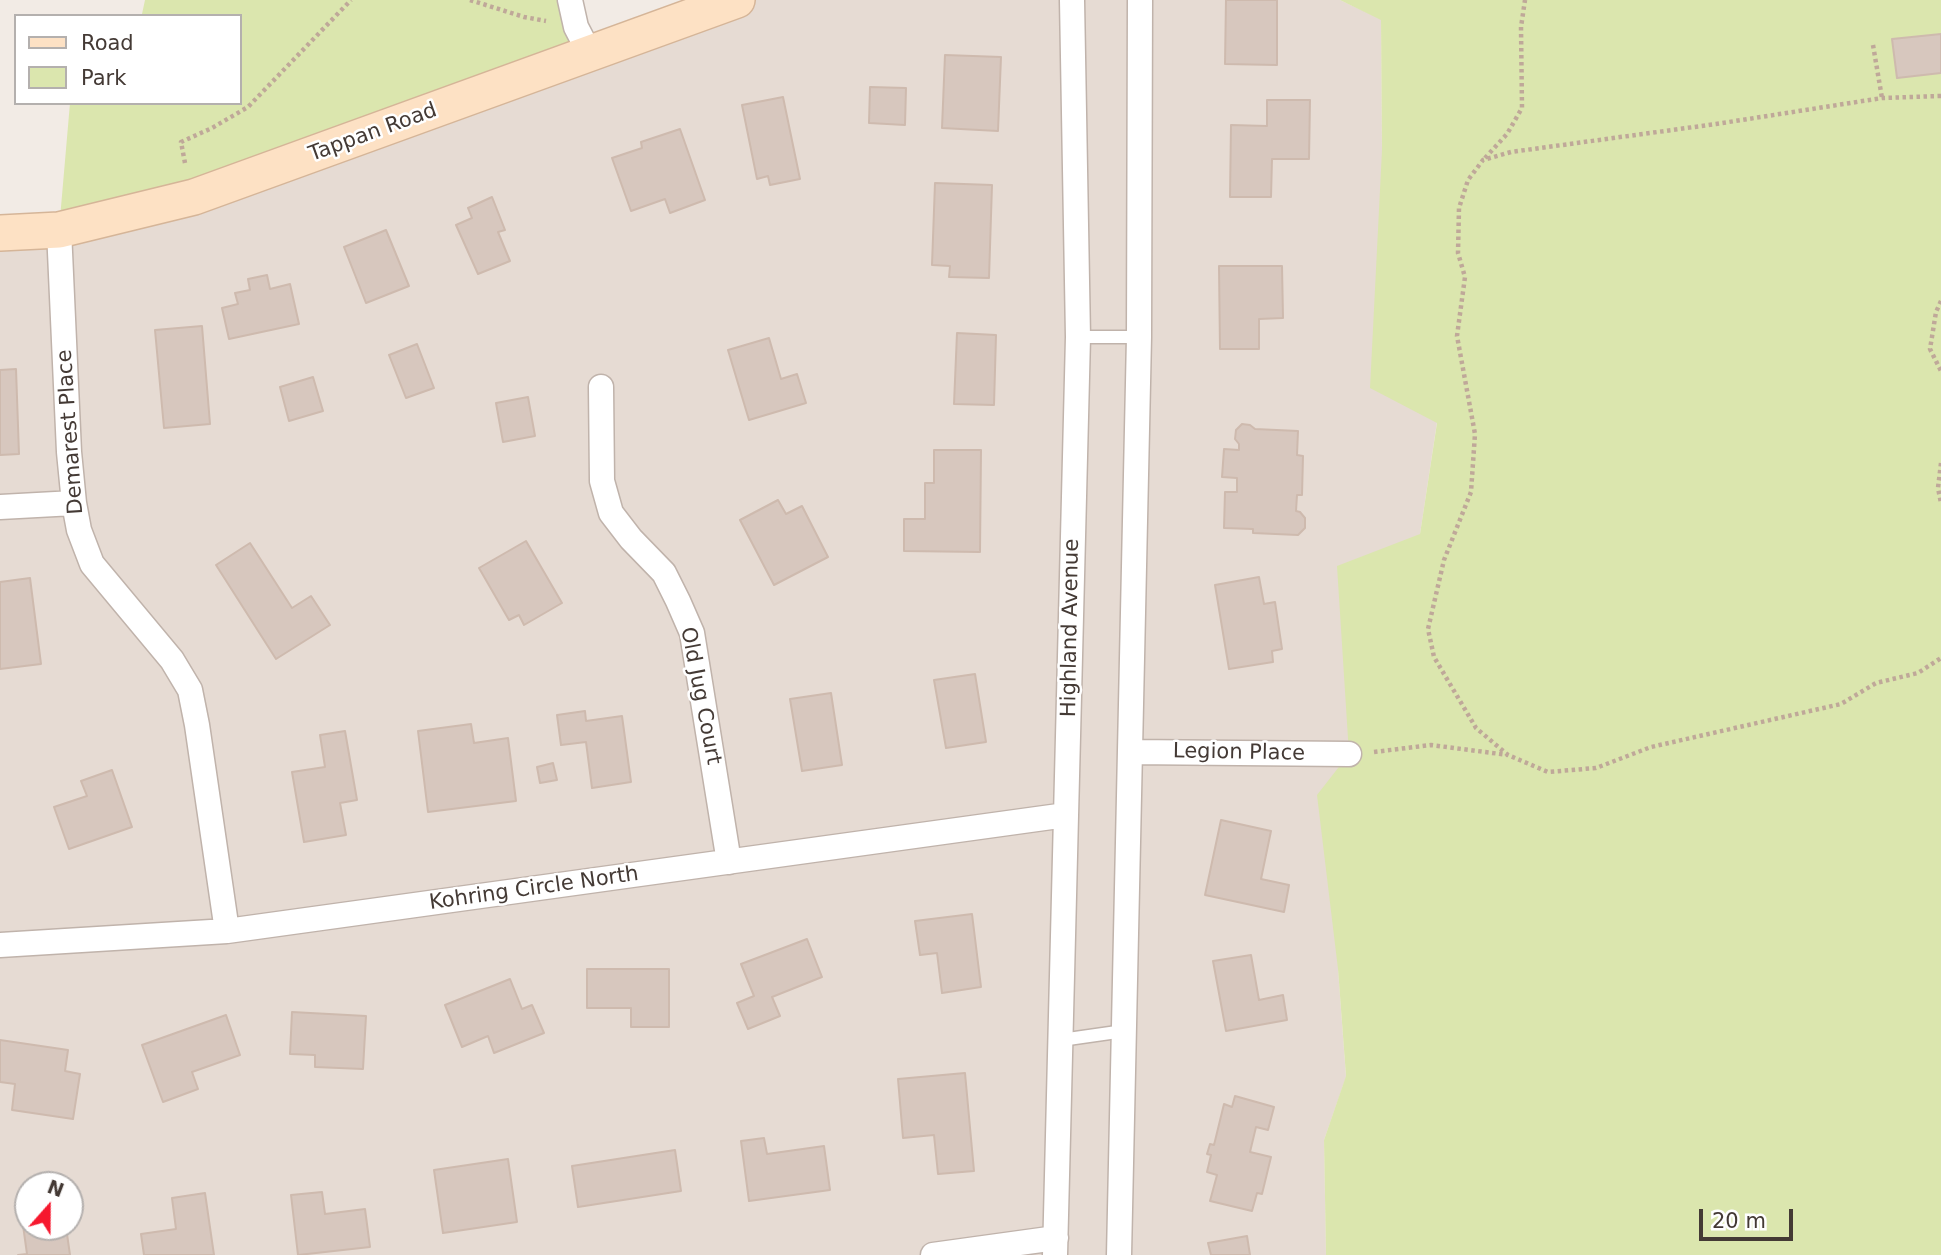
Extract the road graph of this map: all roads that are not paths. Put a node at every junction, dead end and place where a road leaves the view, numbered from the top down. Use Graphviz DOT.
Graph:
graph roads {
  1 [pos="569,0"];
  2 [pos="737,0"];
  3 [pos="1072,0"];
  4 [pos="1140,0"];
  5 [pos="583,41"];
  6 [pos="59,230"];
  7 [pos="0,233"];
  8 [pos="1078,337"];
  9 [pos="1139,337"];
  10 [pos="601,387"];
  11 [pos="74,503"];
  12 [pos="0,507"];
  13 [pos="1130,752"];
  14 [pos="1349,754"];
  15 [pos="1066,815"];
  16 [pos="729,862"];
  17 [pos="227,931"];
  18 [pos="0,945"];
  19 [pos="1124,1031"];
  20 [pos="1061,1040"];
  21 [pos="1056,1246"];
  22 [pos="933,1255"];
  23 [pos="1119,1255"];
  1 -- 5 [label="street"];
  2 -- 5 [label="street, Tappan Road"];
  3 -- 8 [label="street, Highland Avenue"];
  4 -- 9 [label="street"];
  5 -- 6 [label="street, Tappan Road"];
  6 -- 7 [label="street, Tappan Road"];
  6 -- 11 [label="street, Demarest Place"];
  8 -- 9 [label="lane"];
  8 -- 15 [label="street, Highland Avenue"];
  9 -- 13 [label="street"];
  10 -- 16 [label="street, Old Jug Court"];
  11 -- 12 [label="street"];
  11 -- 17 [label="street, Demarest Place"];
  13 -- 14 [label="street, Legion Place"];
  13 -- 19 [label="street"];
  15 -- 16 [label="street, Kohring Circle North"];
  15 -- 20 [label="street, Highland Avenue"];
  16 -- 17 [label="street, Kohring Circle North"];
  17 -- 18 [label="street, Kohring Circle North"];
  19 -- 20 [label="lane"];
  19 -- 23 [label="street"];
  20 -- 21 [label="street, Highland Avenue"];
  21 -- 22 [label="street"];
}
